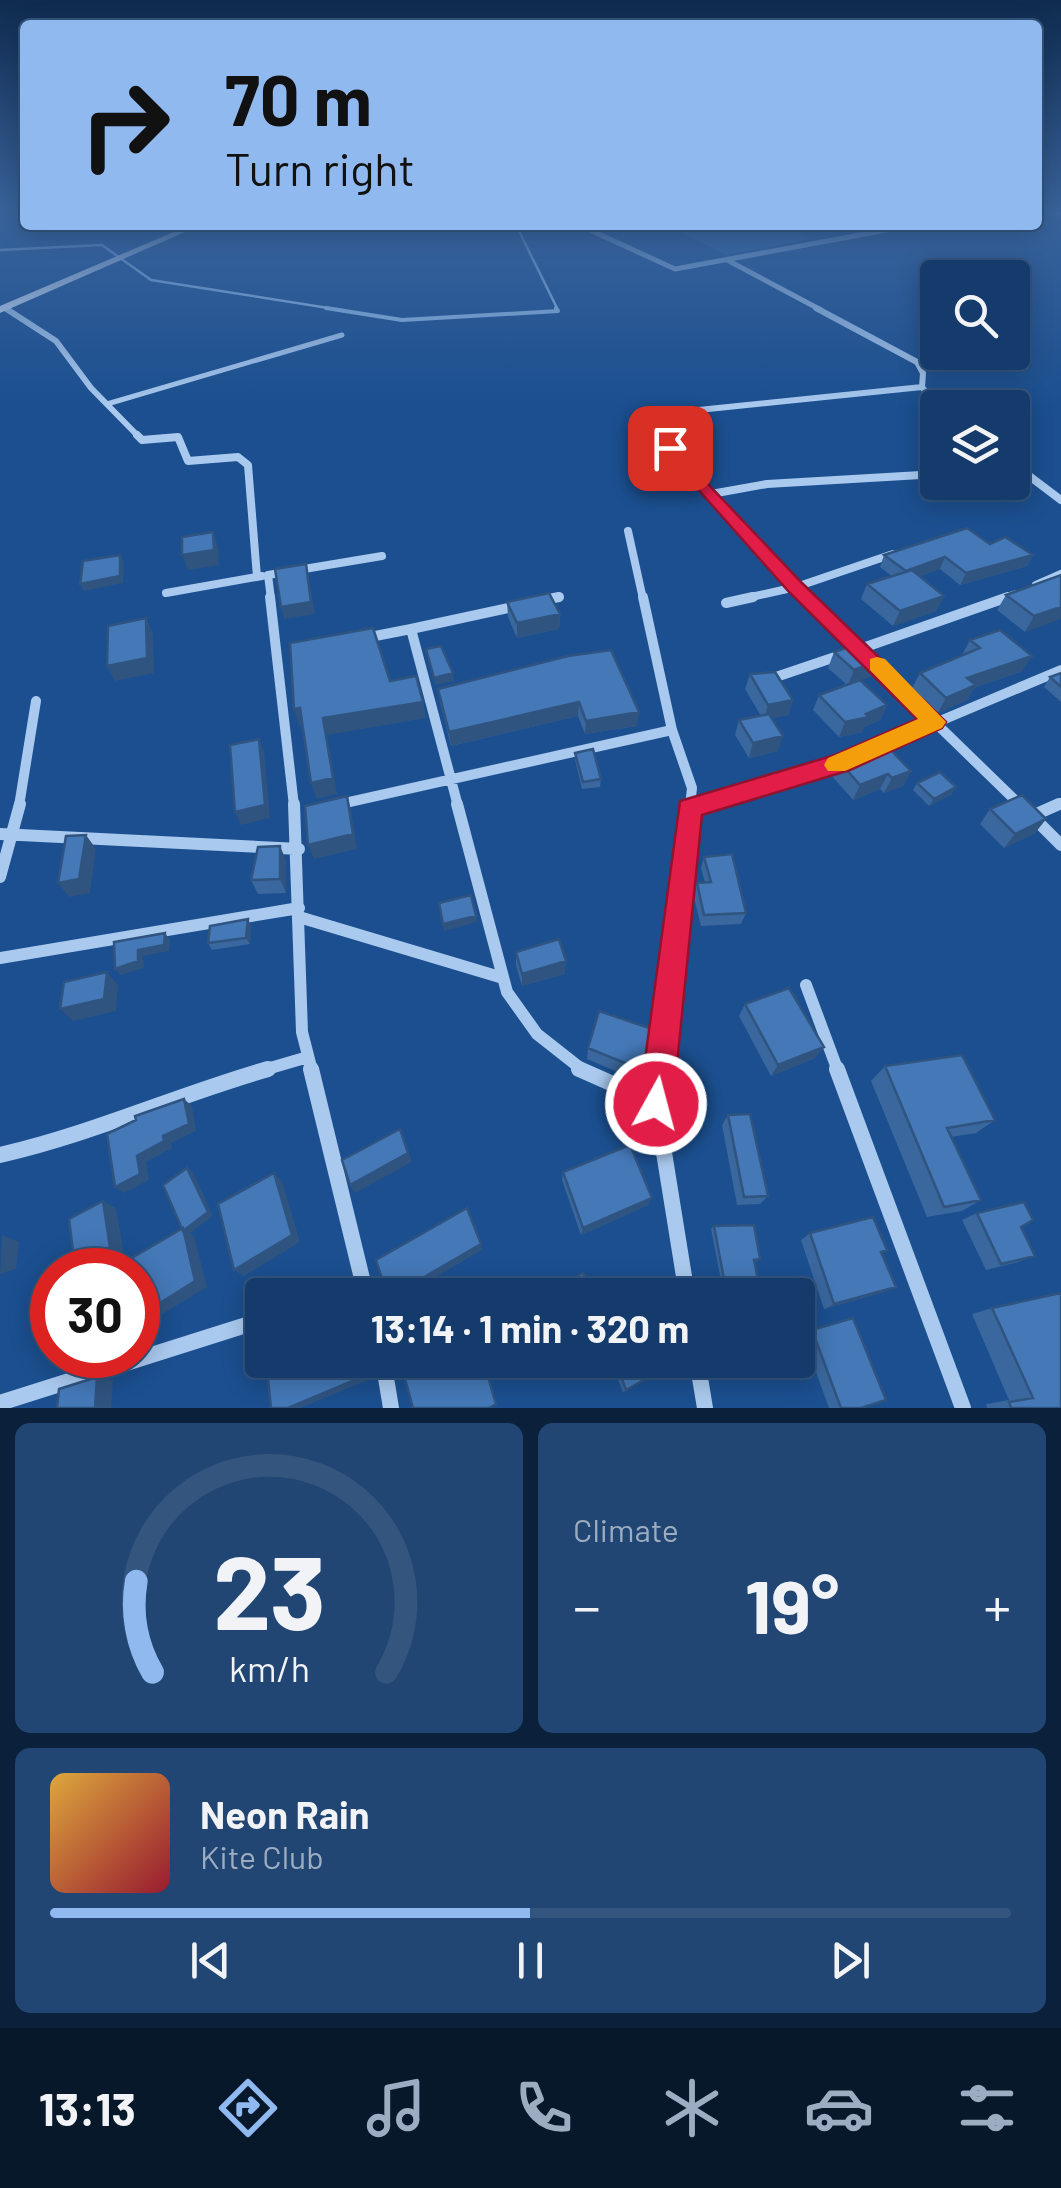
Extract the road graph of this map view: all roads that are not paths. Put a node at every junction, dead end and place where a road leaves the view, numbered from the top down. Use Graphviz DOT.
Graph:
graph roads {
  1 [pos="72,276"];
  2 [pos="757,276"];
  3 [pos="2,306"];
  4 [pos="342,335"];
  5 [pos="922,387"];
  6 [pos="924,390"];
  7 [pos="107,404"];
  8 [pos="920,475"];
  9 [pos="1030,477"];
  10 [pos="711,494"];
  11 [pos="1061,500"];
  12 [pos="628,531"];
  13 [pos="899,552"];
  14 [pos="382,556"];
  15 [pos="1061,574"];
  16 [pos="262,576"];
  17 [pos="796,588"];
  18 [pos="166,592"];
  19 [pos="559,596"];
  20 [pos="726,603"];
  21 [pos="411,629"];
  22 [pos="354,640"];
  23 [pos="861,648"];
  24 [pos="297,651"];
  25 [pos="278,654"];
  26 [pos="1061,670"];
  27 [pos="762,682"];
  28 [pos="445,692"];
  29 [pos="428,696"];
  30 [pos="36,701"];
  31 [pos="934,722"];
  32 [pos="672,730"];
  33 [pos="450,778"];
  34 [pos="1061,803"];
  35 [pos="690,808"];
  36 [pos="295,814"];
  37 [pos="1032,816"];
  38 [pos="0,834"];
  39 [pos="15,835"];
  40 [pos="1061,845"];
  41 [pos="299,849"];
  42 [pos="0,878"];
  43 [pos="299,913"];
  44 [pos="0,958"];
  45 [pos="503,978"];
  46 [pos="806,984"];
  47 [pos="308,1057"];
  48 [pos="656,1104"];
  49 [pos="0,1156"];
  50 [pos="363,1278"];
  51 [pos="684,1278"];
  52 [pos="245,1325"];
  53 [pos="385,1378"];
  54 [pos="700,1378"];
  55 [pos="0,1404"];
  56 [pos="391,1408"];
  57 [pos="705,1408"];
  58 [pos="963,1408"];
  1 -- 3 [label="main road"];
  2 -- 5 [label="street"];
  3 -- 7 [label="street"];
  4 -- 7 [label="lane"];
  5 -- 6 [label="street"];
  5 -- 10 [label="street"];
  7 -- 16 [label="street"];
  8 -- 10 [label="street"];
  9 -- 11 [label="street"];
  10 -- 17 [label="street"];
  12 -- 32 [label="street"];
  13 -- 17 [label="street"];
  14 -- 16 [label="street"];
  15 -- 23 [label="street"];
  16 -- 18 [label="street"];
  16 -- 25 [label="street"];
  17 -- 20 [label="street"];
  17 -- 23 [label="street"];
  19 -- 21 [label="street"];
  21 -- 22 [label="street"];
  21 -- 29 [label="street"];
  23 -- 27 [label="street"];
  23 -- 31 [label="street"];
  24 -- 25 [label="street"];
  25 -- 36 [label="street"];
  26 -- 31 [label="street"];
  28 -- 29 [label="street"];
  29 -- 33 [label="street"];
  30 -- 39 [label="street"];
  31 -- 35 [label="street"];
  31 -- 37 [label="street"];
  32 -- 33 [label="street"];
  32 -- 35 [label="street"];
  33 -- 36 [label="street"];
  33 -- 45 [label="street"];
  34 -- 37 [label="street"];
  35 -- 48 [label="street"];
  36 -- 41 [label="street"];
  37 -- 40 [label="street"];
  38 -- 39 [label="street"];
  39 -- 41 [label="street"];
  39 -- 42 [label="street"];
  41 -- 43 [label="street"];
  43 -- 44 [label="street"];
  43 -- 45 [label="street"];
  43 -- 47 [label="street"];
  45 -- 48 [label="street"];
  46 -- 58 [label="street"];
  47 -- 49 [label="street"];
  47 -- 50 [label="street"];
  48 -- 51 [label="street"];
  52 -- 55 [label="street"];
  53 -- 56 [label="street"];
  54 -- 57 [label="street"];
}
